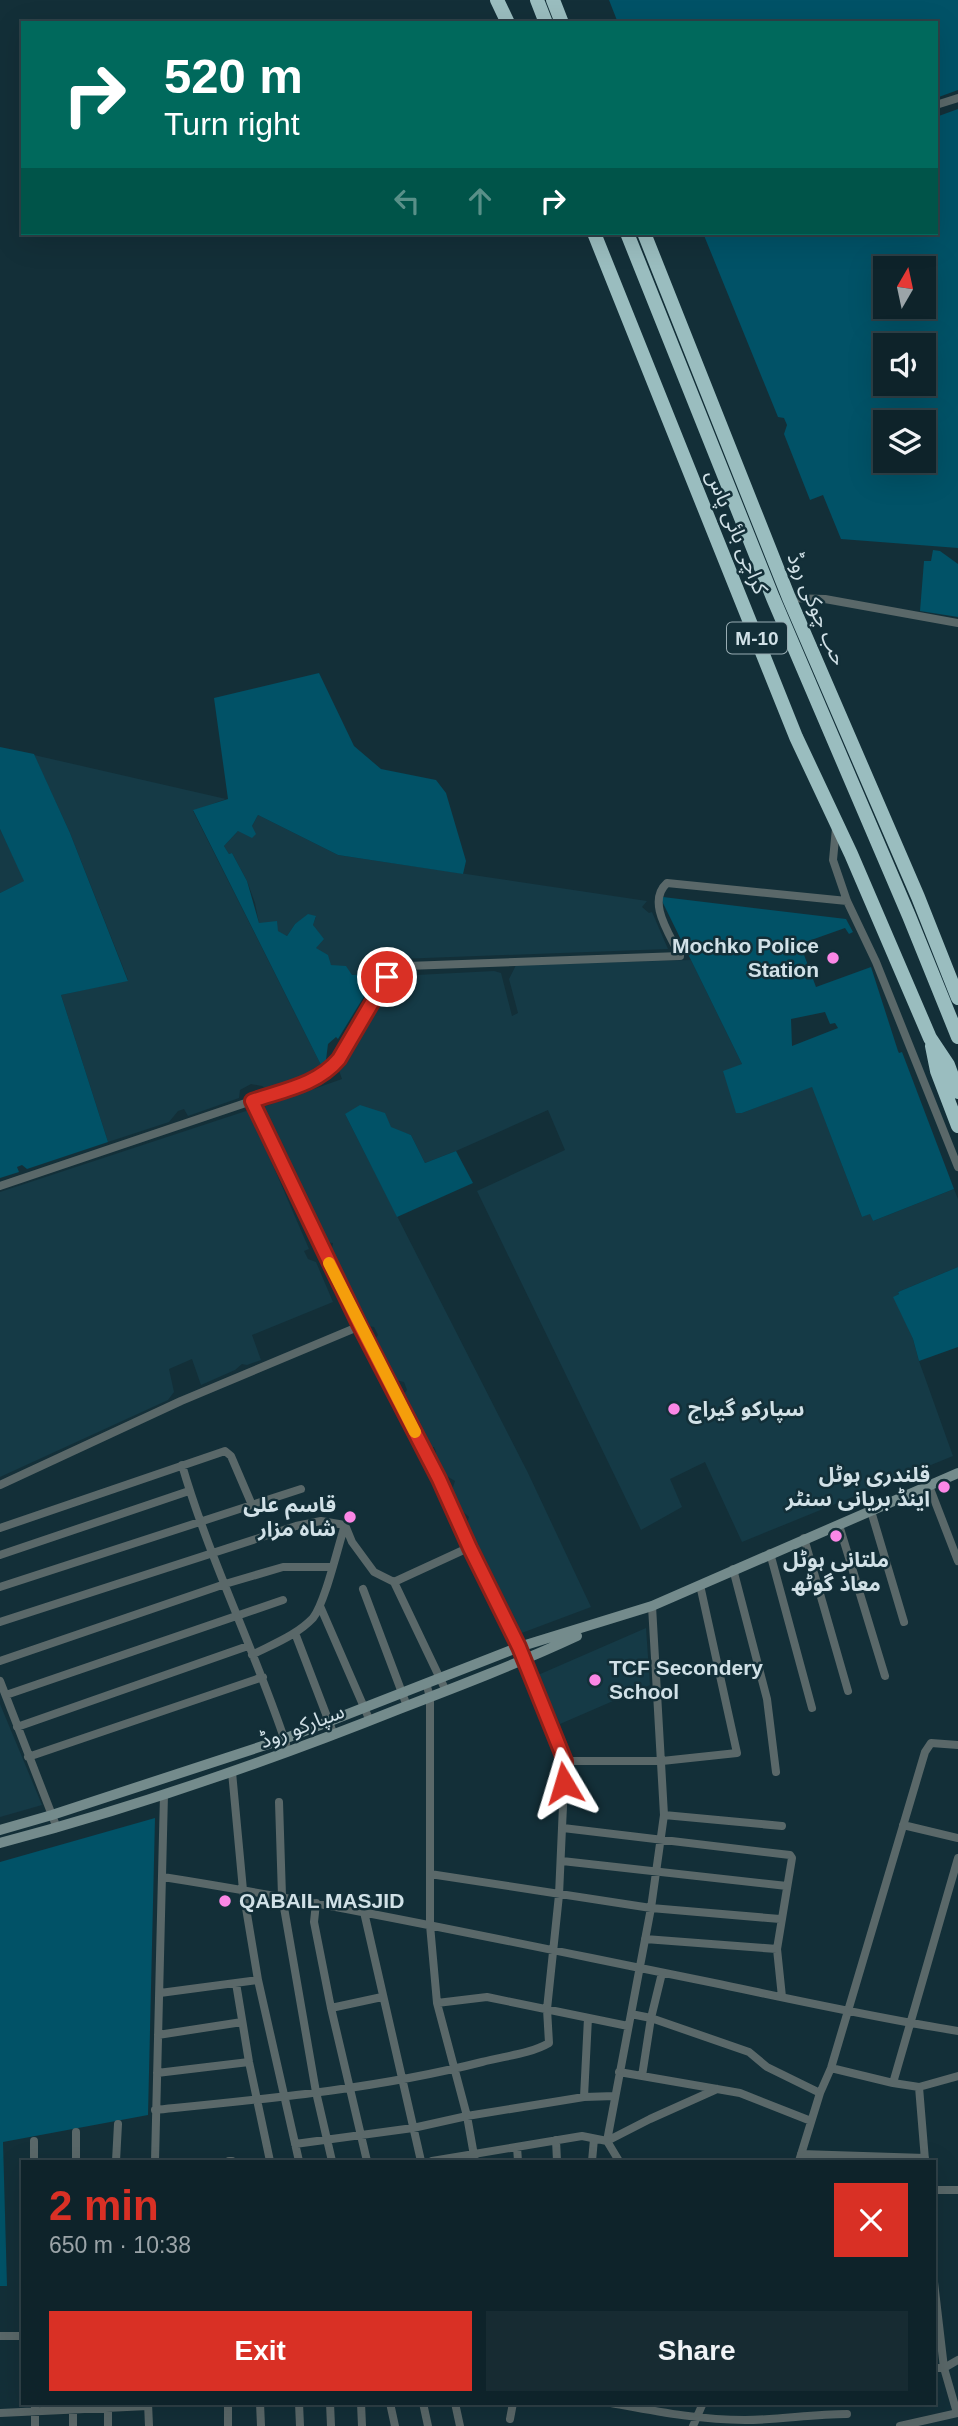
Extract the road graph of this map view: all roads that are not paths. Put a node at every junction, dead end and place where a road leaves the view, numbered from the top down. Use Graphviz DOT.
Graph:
graph roads {
  1 [pos="498,0"];
  2 [pos="537,0"];
  3 [pos="553,0"];
  4 [pos="507,21"];
  5 [pos="545,21"];
  6 [pos="561,21"];
  7 [pos="958,98"];
  8 [pos="938,104"];
  9 [pos="595,235"];
  10 [pos="628,235"];
  11 [pos="645,235"];
  12 [pos="789,598"];
  13 [pos="958,623"];
  14 [pos="837,823"];
  15 [pos="847,901"];
  16 [pos="958,998"];
  17 [pos="958,1037"];
  18 [pos="930,1038"];
  19 [pos="958,1092"];
  20 [pos="252,1101"];
  21 [pos="958,1126"];
  22 [pos="958,1167"];
  23 [pos="0,1186"];
  24 [pos="360,1326"];
  25 [pos="182,1465"];
  26 [pos="958,1473"];
  27 [pos="0,1485"];
  28 [pos="929,1486"];
  29 [pos="301,1489"];
  30 [pos="190,1491"];
  31 [pos="252,1505"];
  32 [pos="871,1511"];
  33 [pos="200,1523"];
  34 [pos="345,1525"];
  35 [pos="839,1525"];
  36 [pos="0,1528"];
  37 [pos="804,1538"];
  38 [pos="470,1548"];
  39 [pos="212,1553"];
  40 [pos="770,1553"];
  41 [pos="0,1555"];
  42 [pos="958,1561"];
  43 [pos="331,1567"];
  44 [pos="733,1569"];
  45 [pos="394,1582"];
  46 [pos="225,1584"];
  47 [pos="700,1585"];
  48 [pos="0,1587"];
  49 [pos="363,1589"];
  50 [pos="283,1600"];
  51 [pos="320,1606"];
  52 [pos="652,1606"];
  53 [pos="239,1616"];
  54 [pos="608,1621"];
  55 [pos="0,1622"];
  56 [pos="904,1622"];
  57 [pos="295,1633"];
  58 [pos="519,1647"];
  59 [pos="250,1650"];
  60 [pos="525,1660"];
  61 [pos="0,1661"];
  62 [pos="885,1676"];
  63 [pos="263,1677"];
  64 [pos="439,1677"];
  65 [pos="0,1681"];
  66 [pos="426,1683"];
  67 [pos="446,1691"];
  68 [pos="848,1691"];
  69 [pos="401,1692"];
  70 [pos="6,1695"];
  71 [pos="430,1697"];
  72 [pos="407,1706"];
  73 [pos="364,1707"];
  74 [pos="812,1707"];
  75 [pos="328,1721"];
  76 [pos="370,1721"];
  77 [pos="17,1727"];
  78 [pos="334,1735"];
  79 [pos="284,1738"];
  80 [pos="958,1745"];
  81 [pos="289,1753"];
  82 [pos="28,1756"];
  83 [pos="565,1761"];
  84 [pos="662,1761"];
  85 [pos="232,1772"];
  86 [pos="776,1772"];
  87 [pos="164,1794"];
  88 [pos="279,1802"];
  89 [pos="52,1815"];
  90 [pos="664,1815"];
  91 [pos="903,1825"];
  92 [pos="782,1826"];
  93 [pos="57,1828"];
  94 [pos="563,1828"];
  95 [pos="0,1830"];
  96 [pos="958,1838"];
  97 [pos="662,1839"];
  98 [pos="0,1843"];
  99 [pos="958,1858"];
  100 [pos="562,1861"];
  101 [pos="657,1872"];
  102 [pos="430,1874"];
  103 [pos="163,1877"];
  104 [pos="787,1886"];
  105 [pos="243,1890"];
  106 [pos="559,1895"];
  107 [pos="282,1896"];
  108 [pos="316,1903"];
  109 [pos="652,1908"];
  110 [pos="364,1912"];
  111 [pos="780,1919"];
  112 [pos="430,1925"];
  113 [pos="645,1938"];
  114 [pos="777,1949"];
  115 [pos="552,1950"];
  116 [pos="639,1968"];
  117 [pos="662,1973"];
  118 [pos="258,1980"];
  119 [pos="236,1983"];
  120 [pos="160,1993"];
  121 [pos="382,1997"];
  122 [pos="782,1997"];
  123 [pos="437,2003"];
  124 [pos="331,2008"];
  125 [pos="547,2008"];
  126 [pos="847,2011"];
  127 [pos="631,2014"];
  128 [pos="588,2018"];
  129 [pos="651,2018"];
  130 [pos="242,2022"];
  131 [pos="911,2023"];
  132 [pos="628,2026"];
  133 [pos="958,2031"];
  134 [pos="158,2035"];
  135 [pos="249,2062"];
  136 [pos="831,2068"];
  137 [pos="453,2069"];
  138 [pos="620,2072"];
  139 [pos="157,2073"];
  140 [pos="642,2076"];
  141 [pos="958,2076"];
  142 [pos="402,2079"];
  143 [pos="892,2083"];
  144 [pos="351,2087"];
  145 [pos="919,2087"];
  146 [pos="717,2089"];
  147 [pos="316,2092"];
  148 [pos="820,2093"];
  149 [pos="614,2096"];
  150 [pos="285,2097"];
  151 [pos="584,2097"];
  152 [pos="258,2099"];
  153 [pos="155,2110"];
  154 [pos="467,2116"];
  155 [pos="811,2121"];
  156 [pos="118,2124"];
  157 [pos="413,2128"];
  158 [pos="76,2132"];
  159 [pos="361,2133"];
  160 [pos="327,2138"];
  161 [pos="594,2139"];
  162 [pos="556,2140"];
  163 [pos="34,2141"];
  164 [pos="607,2141"];
  165 [pos="295,2144"];
  166 [pos="517,2147"];
  167 [pos="800,2157"];
  168 [pos="475,2158"];
  169 [pos="34,2160"];
  170 [pos="76,2160"];
  171 [pos="116,2160"];
  172 [pos="155,2160"];
  173 [pos="270,2160"];
  174 [pos="299,2160"];
  175 [pos="332,2160"];
  176 [pos="367,2160"];
  177 [pos="421,2160"];
  178 [pos="446,2160"];
  179 [pos="518,2160"];
  180 [pos="557,2160"];
  181 [pos="592,2160"];
  182 [pos="619,2160"];
  183 [pos="925,2160"];
  184 [pos="936,2190"];
  185 [pos="958,2190"];
  186 [pos="936,2299"];
  187 [pos="0,2336"];
  188 [pos="21,2336"];
  189 [pos="958,2360"];
  190 [pos="936,2368"];
  191 [pos="944,2368"];
  192 [pos="73,2405"];
  193 [pos="108,2405"];
  194 [pos="148,2405"];
  195 [pos="228,2405"];
  196 [pos="260,2405"];
  197 [pos="299,2405"];
  198 [pos="330,2405"];
  199 [pos="361,2405"];
  200 [pos="390,2405"];
  201 [pos="423,2405"];
  202 [pos="456,2405"];
  203 [pos="513,2405"];
  204 [pos="629,2405"];
  205 [pos="702,2405"];
  206 [pos="35,2407"];
  207 [pos="0,2413"];
  208 [pos="958,2413"];
  209 [pos="847,2414"];
  210 [pos="510,2419"];
  211 [pos="695,2422"];
  212 [pos="778,2422"];
  213 [pos="35,2426"];
  214 [pos="73,2426"];
  215 [pos="108,2426"];
  216 [pos="149,2426"];
  217 [pos="228,2426"];
  218 [pos="261,2426"];
  219 [pos="300,2426"];
  220 [pos="331,2426"];
  221 [pos="362,2426"];
  222 [pos="395,2426"];
  223 [pos="428,2426"];
  224 [pos="460,2426"];
  225 [pos="900,2426"];
  1 -- 4 [label="highway"];
  2 -- 5 [label="highway"];
  3 -- 6 [label="highway"];
  7 -- 8 [label="street"];
  9 -- 14 [label="highway, کراچی بائی پاس / M-10"];
  10 -- 17 [label="highway"];
  11 -- 12 [label="highway, حب چوکی روڈ"];
  12 -- 13 [label="street"];
  12 -- 16 [label="highway, حب چوکی روڈ"];
  14 -- 15 [label="street"];
  14 -- 18 [label="highway, کراچی بائی پاس / M-10"];
  15 -- 20 [label="street"];
  15 -- 22 [label="street"];
  18 -- 19 [label="highway, کراچی بائی پاس / M-10"];
  18 -- 21 [label="highway, کراچی بائی پاس / M-10"];
  20 -- 23 [label="street"];
  20 -- 24 [label="street"];
  24 -- 27 [label="street"];
  24 -- 38 [label="street"];
  25 -- 30 [label="street"];
  25 -- 31 [label="street"];
  25 -- 36 [label="street"];
  26 -- 28 [label="street, سپارکو روڈ"];
  28 -- 32 [label="street, سپارکو روڈ"];
  28 -- 42 [label="street"];
  29 -- 31 [label="street"];
  30 -- 33 [label="street"];
  30 -- 41 [label="street"];
  31 -- 33 [label="street"];
  32 -- 35 [label="street, سپارکو روڈ"];
  32 -- 56 [label="street"];
  33 -- 39 [label="street"];
  33 -- 48 [label="street"];
  34 -- 39 [label="street"];
  34 -- 43 [label="street"];
  34 -- 45 [label="street"];
  35 -- 37 [label="street, سپارکو روڈ"];
  35 -- 62 [label="street"];
  37 -- 40 [label="street, سپارکو روڈ"];
  37 -- 68 [label="street"];
  38 -- 45 [label="street"];
  38 -- 58 [label="street"];
  39 -- 46 [label="street"];
  39 -- 55 [label="street"];
  40 -- 44 [label="street, سپارکو روڈ"];
  40 -- 74 [label="street"];
  43 -- 46 [label="street"];
  43 -- 51 [label="street"];
  44 -- 47 [label="street, سپارکو روڈ"];
  44 -- 86 [label="street"];
  45 -- 64 [label="street"];
  46 -- 53 [label="street"];
  46 -- 61 [label="street"];
  47 -- 52 [label="street, سپارکو روڈ"];
  47 -- 84 [label="street"];
  49 -- 69 [label="street"];
  50 -- 53 [label="street"];
  51 -- 57 [label="street"];
  51 -- 73 [label="street"];
  52 -- 54 [label="street, سپارکو روڈ"];
  52 -- 84 [label="street"];
  53 -- 59 [label="street"];
  53 -- 70 [label="street"];
  54 -- 58 [label="street, سپارکو روڈ"];
  54 -- 60 [label="street, سپارکو روڈ"];
  57 -- 59 [label="street"];
  57 -- 75 [label="street"];
  58 -- 60 [label="street"];
  58 -- 64 [label="street, سپارکو روڈ"];
  59 -- 63 [label="street"];
  59 -- 77 [label="street"];
  60 -- 67 [label="street, سپارکو روڈ"];
  60 -- 83 [label="street"];
  63 -- 79 [label="street"];
  63 -- 82 [label="street"];
  64 -- 66 [label="street, سپارکو روڈ"];
  64 -- 67 [label="street"];
  65 -- 70 [label="street"];
  66 -- 69 [label="street, سپارکو روڈ"];
  66 -- 71 [label="street"];
  67 -- 71 [label="street, سپارکو روڈ"];
  69 -- 72 [label="street"];
  69 -- 73 [label="street, سپارکو روڈ"];
  70 -- 77 [label="street"];
  71 -- 72 [label="street, سپارکو روڈ"];
  71 -- 102 [label="street"];
  72 -- 76 [label="street, سپارکو روڈ"];
  73 -- 75 [label="street, سپارکو روڈ"];
  73 -- 76 [label="street"];
  75 -- 78 [label="street"];
  75 -- 79 [label="street, سپارکو روڈ"];
  76 -- 78 [label="street, سپارکو روڈ"];
  77 -- 82 [label="street"];
  78 -- 81 [label="street, سپارکو روڈ"];
  79 -- 81 [label="street"];
  79 -- 89 [label="street, سپارکو روڈ"];
  80 -- 91 [label="street"];
  81 -- 85 [label="street, سپارکو روڈ"];
  82 -- 89 [label="street"];
  83 -- 84 [label="street"];
  83 -- 94 [label="street"];
  84 -- 90 [label="street"];
  85 -- 87 [label="street, سپارکو روڈ"];
  85 -- 105 [label="street"];
  87 -- 93 [label="street, سپارکو روڈ"];
  87 -- 103 [label="street"];
  88 -- 107 [label="street"];
  89 -- 93 [label="street"];
  89 -- 95 [label="street, سپارکو روڈ"];
  90 -- 92 [label="street"];
  90 -- 97 [label="street"];
  91 -- 96 [label="street"];
  91 -- 126 [label="street"];
  93 -- 98 [label="street, سپارکو روڈ"];
  94 -- 97 [label="street"];
  94 -- 100 [label="street"];
  97 -- 101 [label="street"];
  97 -- 104 [label="street"];
  99 -- 131 [label="street"];
  100 -- 101 [label="street"];
  100 -- 106 [label="street"];
  101 -- 104 [label="street"];
  101 -- 109 [label="street"];
  102 -- 106 [label="street"];
  102 -- 112 [label="street"];
  103 -- 105 [label="street"];
  103 -- 120 [label="street"];
  104 -- 111 [label="street"];
  105 -- 107 [label="street"];
  105 -- 118 [label="street"];
  106 -- 109 [label="street"];
  106 -- 115 [label="street"];
  107 -- 108 [label="street"];
  107 -- 147 [label="street"];
  108 -- 110 [label="street"];
  108 -- 124 [label="street"];
  109 -- 111 [label="street"];
  109 -- 113 [label="street"];
  110 -- 112 [label="street"];
  110 -- 121 [label="street"];
  111 -- 114 [label="street"];
  112 -- 115 [label="street"];
  112 -- 123 [label="street"];
  113 -- 114 [label="street"];
  113 -- 116 [label="street"];
  114 -- 122 [label="street"];
  115 -- 116 [label="street"];
  115 -- 125 [label="street"];
  116 -- 117 [label="street"];
  116 -- 127 [label="street"];
  117 -- 122 [label="street"];
  117 -- 129 [label="street"];
  118 -- 119 [label="street"];
  118 -- 150 [label="street"];
  119 -- 120 [label="street"];
  119 -- 130 [label="street"];
  120 -- 134 [label="street"];
  121 -- 124 [label="street"];
  121 -- 142 [label="street"];
  122 -- 126 [label="street"];
  123 -- 125 [label="street"];
  123 -- 137 [label="street"];
  124 -- 144 [label="street"];
  125 -- 128 [label="street"];
  125 -- 137 [label="street"];
  126 -- 131 [label="street"];
  126 -- 136 [label="street"];
  127 -- 129 [label="street"];
  127 -- 132 [label="street"];
  128 -- 132 [label="street"];
  128 -- 151 [label="street"];
  129 -- 140 [label="street"];
  129 -- 148 [label="street"];
  130 -- 134 [label="street"];
  130 -- 135 [label="street"];
  131 -- 133 [label="street"];
  131 -- 143 [label="street"];
  132 -- 138 [label="street"];
  134 -- 139 [label="street"];
  135 -- 139 [label="street"];
  135 -- 152 [label="street"];
  136 -- 143 [label="street"];
  136 -- 148 [label="street"];
  137 -- 142 [label="street"];
  137 -- 154 [label="street"];
  138 -- 140 [label="street"];
  138 -- 149 [label="street"];
  139 -- 153 [label="street"];
  140 -- 146 [label="street"];
  141 -- 145 [label="street"];
  142 -- 144 [label="street"];
  142 -- 157 [label="street"];
  143 -- 145 [label="street"];
  144 -- 147 [label="street"];
  144 -- 159 [label="street"];
  145 -- 183 [label="street"];
  146 -- 155 [label="street"];
  146 -- 164 [label="street"];
  147 -- 150 [label="street"];
  147 -- 160 [label="street"];
  148 -- 155 [label="street"];
  149 -- 151 [label="street"];
  149 -- 164 [label="street"];
  150 -- 152 [label="street"];
  150 -- 165 [label="street"];
  151 -- 154 [label="street"];
  152 -- 153 [label="street"];
  152 -- 173 [label="street"];
  153 -- 172 [label="street"];
  154 -- 157 [label="street"];
  154 -- 168 [label="street"];
  155 -- 167 [label="street"];
  156 -- 171 [label="street"];
  157 -- 159 [label="street"];
  157 -- 177 [label="street"];
  158 -- 170 [label="street"];
  159 -- 160 [label="street"];
  159 -- 176 [label="street"];
  160 -- 165 [label="street"];
  160 -- 175 [label="street"];
  161 -- 162 [label="street"];
  161 -- 164 [label="street"];
  161 -- 181 [label="street"];
  162 -- 166 [label="street"];
  162 -- 180 [label="street"];
  163 -- 169 [label="street"];
  164 -- 182 [label="street"];
  165 -- 174 [label="street"];
  166 -- 168 [label="street"];
  166 -- 179 [label="street"];
  167 -- 183 [label="street"];
  168 -- 178 [label="street"];
  184 -- 185 [label="street"];
  186 -- 191 [label="street"];
  187 -- 188 [label="street"];
  189 -- 191 [label="street"];
  190 -- 191 [label="street"];
  191 -- 208 [label="street"];
  192 -- 193 [label="street"];
  192 -- 206 [label="street"];
  192 -- 214 [label="street"];
  193 -- 194 [label="street"];
  193 -- 215 [label="street"];
  194 -- 216 [label="street"];
  195 -- 217 [label="street"];
  196 -- 218 [label="street"];
  197 -- 219 [label="street"];
  198 -- 220 [label="street"];
  199 -- 221 [label="street"];
  200 -- 222 [label="street"];
  201 -- 223 [label="street"];
  202 -- 224 [label="street"];
  203 -- 210 [label="street"];
  204 -- 211 [label="street"];
  205 -- 211 [label="street"];
  206 -- 207 [label="street"];
  206 -- 213 [label="street"];
  208 -- 225 [label="street"];
  209 -- 212 [label="street"];
  211 -- 212 [label="street"];
}
